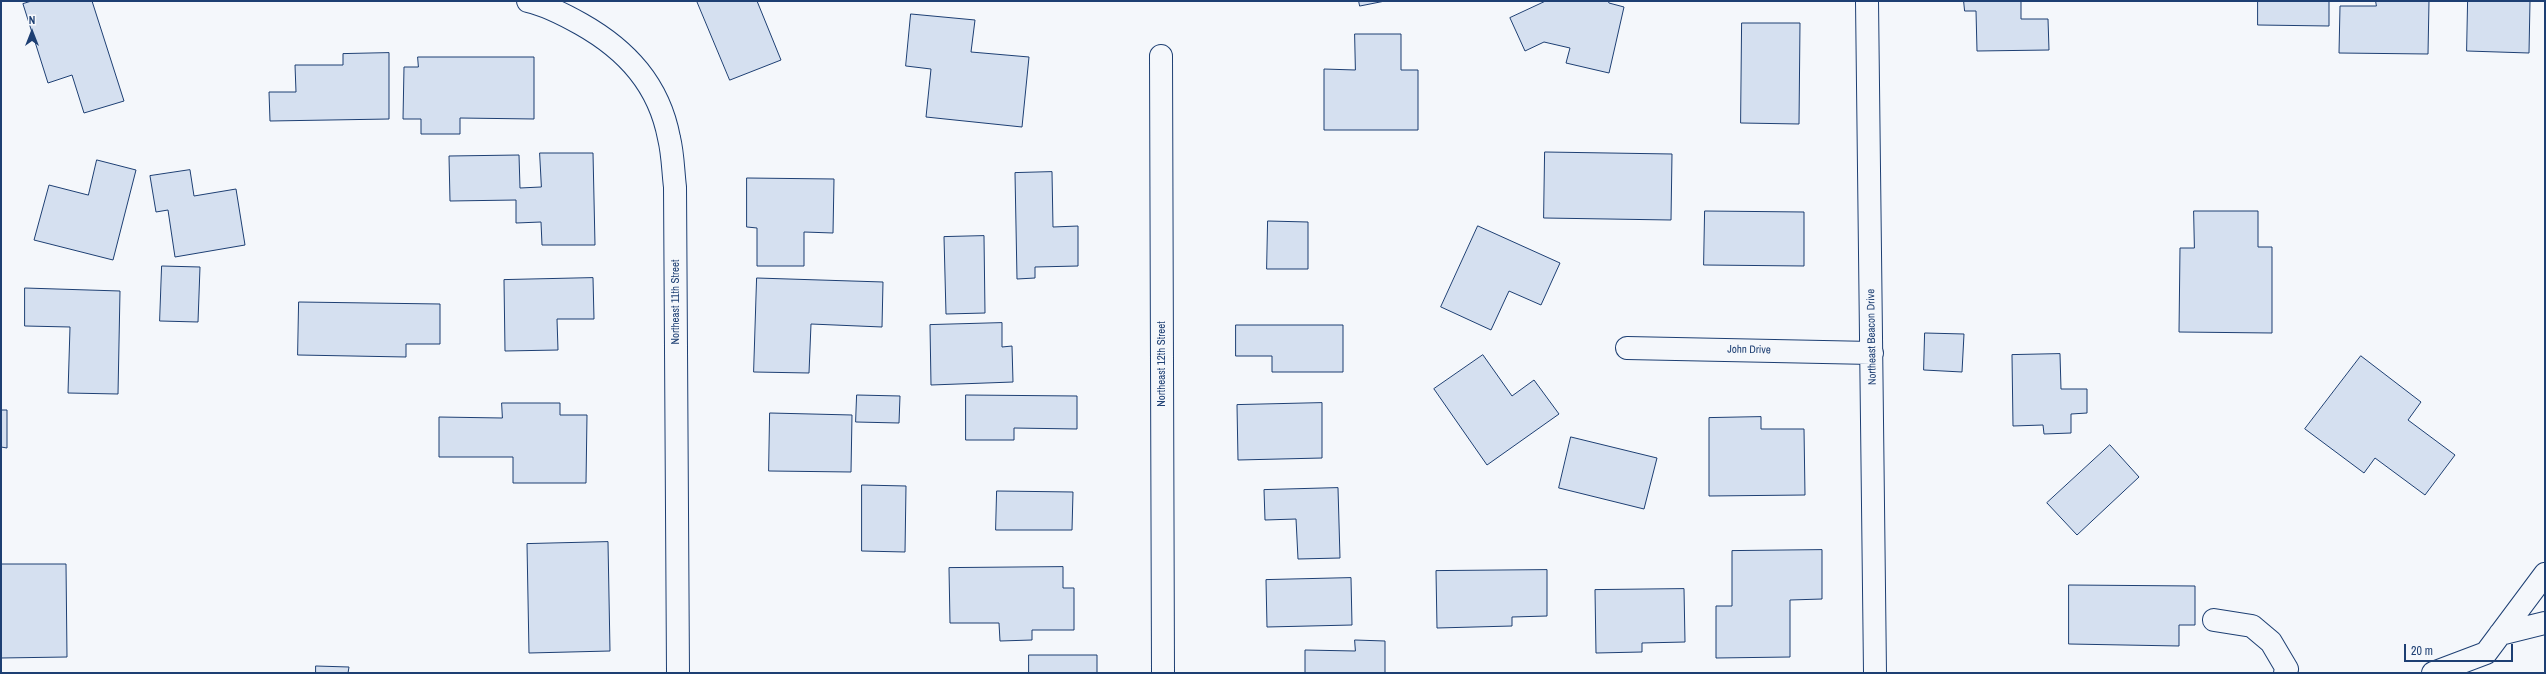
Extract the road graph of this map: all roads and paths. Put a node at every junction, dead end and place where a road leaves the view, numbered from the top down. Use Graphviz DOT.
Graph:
graph roads {
  1 [pos="528,1"];
  2 [pos="1867,1"];
  3 [pos="1161,56"];
  4 [pos="1627,348"];
  5 [pos="1872,353"];
  6 [pos="2545,574"];
  7 [pos="2214,620"];
  8 [pos="2545,623"];
  9 [pos="2500,634"];
  10 [pos="678,673"];
  11 [pos="1163,673"];
  12 [pos="1875,673"];
  13 [pos="2285,673"];
  14 [pos="2433,673"];
  1 -- 10 [label="street, Northeast 11th Street"];
  2 -- 5 [label="street, Northeast Beacon Drive"];
  3 -- 11 [label="street, Northeast 12th Street"];
  4 -- 5 [label="street, John Drive"];
  5 -- 12 [label="street, Northeast Beacon Drive"];
  6 -- 9 [label="street"];
  7 -- 13 [label="street"];
  8 -- 9 [label="street"];
  9 -- 14 [label="street"];
}
